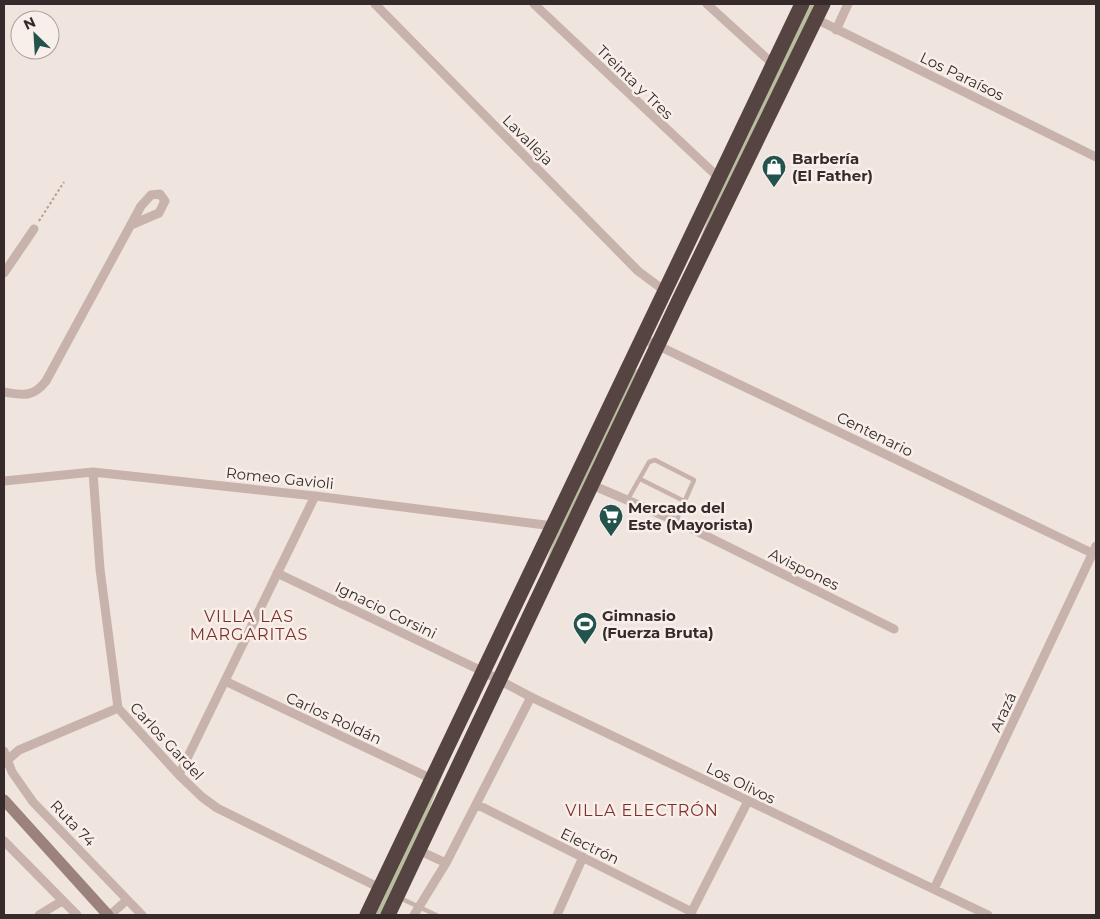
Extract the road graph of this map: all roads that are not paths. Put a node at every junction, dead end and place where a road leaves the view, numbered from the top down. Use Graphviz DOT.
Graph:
graph roads {
  1 [pos="375,4"];
  2 [pos="534,4"];
  3 [pos="707,4"];
  4 [pos="802,4"];
  5 [pos="823,4"];
  6 [pos="848,4"];
  7 [pos="816,19"];
  8 [pos="836,30"];
  9 [pos="773,64"];
  10 [pos="1096,157"];
  11 [pos="718,178"];
  12 [pos="131,225"];
  13 [pos="34,229"];
  14 [pos="4,273"];
  15 [pos="665,291"];
  16 [pos="642,338"];
  17 [pos="658,346"];
  18 [pos="4,392"];
  19 [pos="92,472"];
  20 [pos="640,479"];
  21 [pos="4,481"];
  22 [pos="592,485"];
  23 [pos="314,496"];
  24 [pos="628,499"];
  25 [pos="684,501"];
  26 [pos="676,521"];
  27 [pos="553,526"];
  28 [pos="1095,551"];
  29 [pos="278,573"];
  30 [pos="894,629"];
  31 [pos="484,672"];
  32 [pos="498,680"];
  33 [pos="226,681"];
  34 [pos="531,697"];
  35 [pos="118,708"];
  36 [pos="5,758"];
  37 [pos="179,776"];
  38 [pos="432,779"];
  39 [pos="748,801"];
  40 [pos="5,802"];
  41 [pos="476,804"];
  42 [pos="4,841"];
  43 [pos="418,850"];
  44 [pos="583,857"];
  45 [pos="446,863"];
  46 [pos="380,888"];
  47 [pos="934,889"];
  48 [pos="397,896"];
  49 [pos="127,900"];
  50 [pos="62,901"];
  51 [pos="418,906"];
  52 [pos="691,914"];
  53 [pos="39,915"];
  54 [pos="76,915"];
  55 [pos="109,915"];
  56 [pos="142,915"];
  57 [pos="367,915"];
  58 [pos="388,915"];
  59 [pos="414,915"];
  60 [pos="436,915"];
  61 [pos="557,915"];
  62 [pos="988,915"];
  1 -- 15 [label="street, Lavalleja"];
  2 -- 11 [label="street, Treinta y Tres"];
  3 -- 9 [label="street"];
  4 -- 9 [label="highway"];
  5 -- 7 [label="highway"];
  6 -- 8 [label="street"];
  7 -- 8 [label="street, Los Paraísos"];
  7 -- 17 [label="highway"];
  8 -- 10 [label="street, Los Paraísos"];
  9 -- 11 [label="highway"];
  11 -- 15 [label="highway"];
  12 -- 18 [label="street"];
  13 -- 14 [label="street"];
  15 -- 16 [label="highway"];
  16 -- 17 [label="street, Centenario"];
  16 -- 27 [label="highway"];
  17 -- 22 [label="highway"];
  17 -- 28 [label="street, Centenario"];
  19 -- 21 [label="street, Romeo Gavioli"];
  19 -- 23 [label="street, Romeo Gavioli"];
  19 -- 35 [label="street, Carlos Gardel"];
  20 -- 24 [label="lane"];
  20 -- 25 [label="lane"];
  20 -- 25 [label="lane"];
  22 -- 24 [label="street, Avispones"];
  22 -- 32 [label="highway"];
  23 -- 27 [label="street, Romeo Gavioli"];
  23 -- 29 [label="street"];
  24 -- 26 [label="street, Avispones"];
  25 -- 26 [label="lane"];
  26 -- 30 [label="street, Avispones"];
  27 -- 31 [label="highway"];
  28 -- 47 [label="street, Arazá"];
  29 -- 31 [label="street, Ignacio Corsini"];
  29 -- 33 [label="street"];
  31 -- 32 [label="street, Los Olivos"];
  31 -- 38 [label="highway"];
  32 -- 34 [label="street, Los Olivos"];
  32 -- 43 [label="highway"];
  33 -- 37 [label="street"];
  33 -- 38 [label="street, Carlos Roldán"];
  34 -- 39 [label="street, Los Olivos"];
  34 -- 41 [label="street"];
  35 -- 36 [label="street"];
  35 -- 37 [label="street, Carlos Gardel"];
  36 -- 49 [label="street, Ruta 74"];
  37 -- 46 [label="street, Carlos Gardel"];
  38 -- 46 [label="highway"];
  39 -- 47 [label="street, Los Olivos"];
  39 -- 52 [label="street"];
  40 -- 55 [label="street"];
  41 -- 44 [label="street, Electrón"];
  41 -- 45 [label="street"];
  42 -- 50 [label="street"];
  43 -- 45 [label="street"];
  43 -- 48 [label="highway"];
  44 -- 52 [label="street, Electrón"];
  44 -- 61 [label="street"];
  45 -- 51 [label="street"];
  46 -- 57 [label="highway"];
  47 -- 62 [label="street, Los Olivos"];
  48 -- 51 [label="lane"];
  48 -- 58 [label="highway"];
  49 -- 55 [label="street"];
  49 -- 56 [label="street, Ruta 74"];
  50 -- 53 [label="street"];
  50 -- 54 [label="street"];
  51 -- 59 [label="street"];
  51 -- 60 [label="lane"];
}
